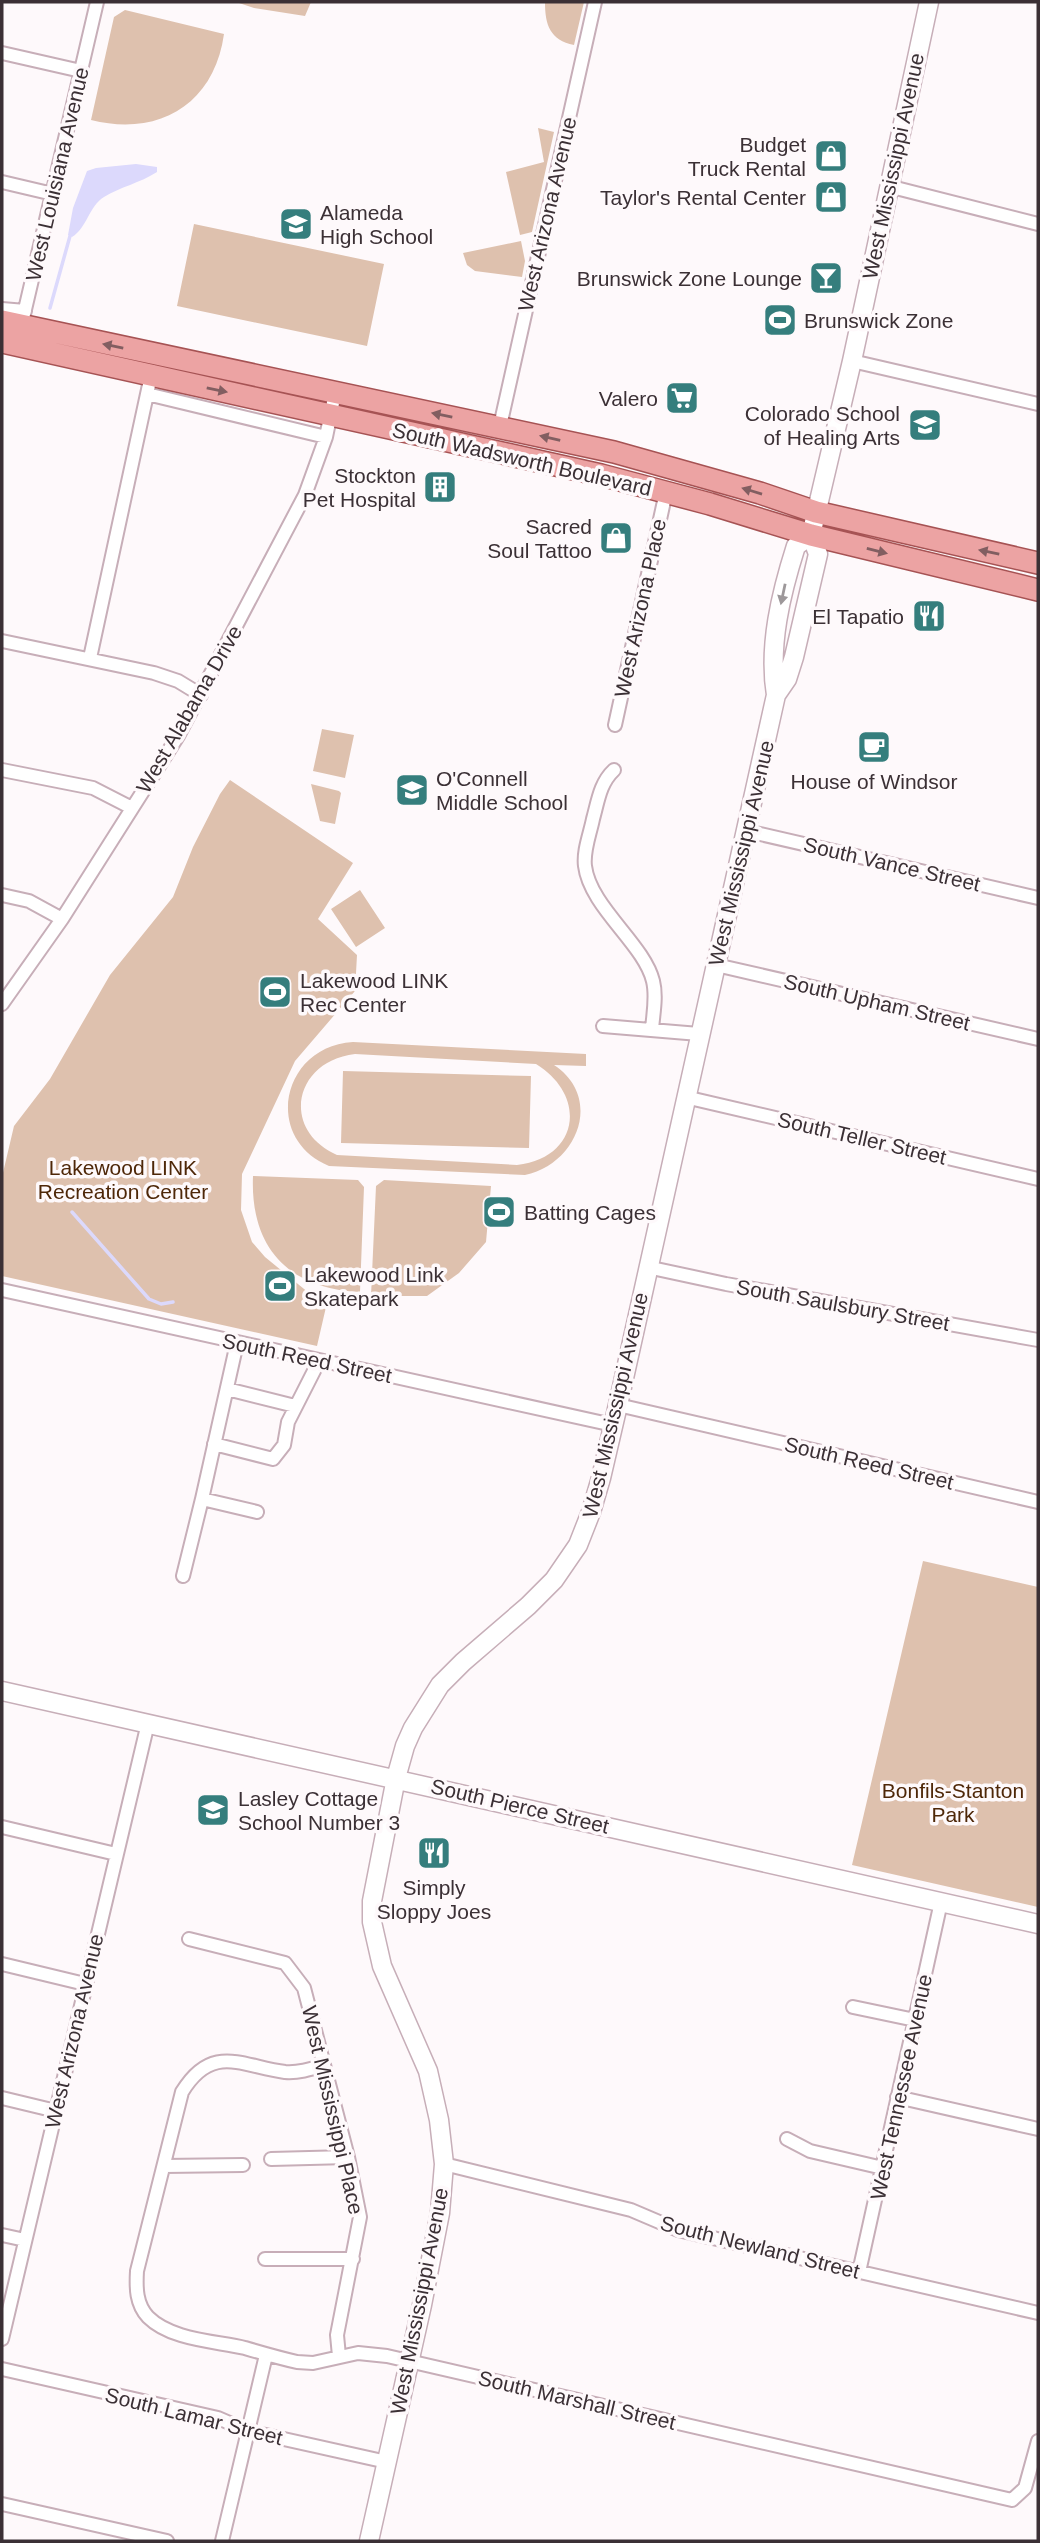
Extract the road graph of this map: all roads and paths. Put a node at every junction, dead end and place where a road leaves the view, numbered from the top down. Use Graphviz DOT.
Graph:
graph roads {
  1 [pos="97,2"];
  2 [pos="595,2"];
  3 [pos="929,2"];
  4 [pos="2,52"];
  5 [pos="81,71"];
  6 [pos="2,182"];
  7 [pos="888,186"];
  8 [pos="53,194"];
  9 [pos="1038,224"];
  10 [pos="2,309"];
  11 [pos="13,329"];
  12 [pos="155,355"];
  13 [pos="852,361"];
  14 [pos="149,385"];
  15 [pos="335,393"];
  16 [pos="1038,404"];
  17 [pos="331,415"];
  18 [pos="500,426"];
  19 [pos="422,435"];
  20 [pos="326,437"];
  21 [pos="666,492"];
  22 [pos="816,512"];
  23 [pos="811,535"];
  24 [pos="1038,563"];
  25 [pos="1038,576"];
  26 [pos="1003,582"];
  27 [pos="1038,590"];
  28 [pos="2,641"];
  29 [pos="90,658"];
  30 [pos="201,695"];
  31 [pos="776,695"];
  32 [pos="615,725"];
  33 [pos="2,770"];
  34 [pos="614,770"];
  35 [pos="132,808"];
  36 [pos="747,831"];
  37 [pos="2,895"];
  38 [pos="1038,898"];
  39 [pos="61,919"];
  40 [pos="716,965"];
  41 [pos="2,1004"];
  42 [pos="603,1026"];
  43 [pos="652,1030"];
  44 [pos="699,1034"];
  45 [pos="1038,1040"];
  46 [pos="685,1097"];
  47 [pos="1038,1179"];
  48 [pos="648,1267"];
  49 [pos="2,1290"];
  50 [pos="1038,1340"];
  51 [pos="237,1343"];
  52 [pos="319,1361"];
  53 [pos="227,1389"];
  54 [pos="618,1405"];
  55 [pos="295,1406"];
  56 [pos="613,1425"];
  57 [pos="215,1444"];
  58 [pos="202,1499"];
  59 [pos="1038,1502"];
  60 [pos="257,1512"];
  61 [pos="184,1576"];
  62 [pos="2,1691"];
  63 [pos="148,1723"];
  64 [pos="396,1778"];
  65 [pos="2,1827"];
  66 [pos="116,1854"];
  67 [pos="941,1902"];
  68 [pos="1038,1924"];
  69 [pos="189,1939"];
  70 [pos="2,1964"];
  71 [pos="85,1984"];
  72 [pos="853,2007"];
  73 [pos="915,2020"];
  74 [pos="324,2065"];
  75 [pos="897,2097"];
  76 [pos="2,2098"];
  77 [pos="56,2111"];
  78 [pos="1038,2129"];
  79 [pos="787,2139"];
  80 [pos="348,2157"];
  81 [pos="271,2159"];
  82 [pos="444,2164"];
  83 [pos="243,2165"];
  84 [pos="163,2166"];
  85 [pos="883,2168"];
  86 [pos="2,2235"];
  87 [pos="25,2240"];
  88 [pos="265,2259"];
  89 [pos="353,2259"];
  90 [pos="859,2272"];
  91 [pos="1038,2313"];
  92 [pos="2,2339"];
  93 [pos="266,2355"];
  94 [pos="339,2356"];
  95 [pos="410,2361"];
  96 [pos="2,2369"];
  97 [pos="248,2431"];
  98 [pos="1038,2441"];
  99 [pos="387,2462"];
  100 [pos="2,2504"];
  101 [pos="167,2541"];
  102 [pos="222,2541"];
  103 [pos="369,2541"];
  1 -- 5 [label="street, West Louisiana Avenue"];
  2 -- 18 [label="street, West Arizona Avenue"];
  3 -- 7 [label="main road, West Mississippi Avenue"];
  4 -- 5 [label="street"];
  5 -- 8 [label="street, West Louisiana Avenue"];
  6 -- 8 [label="street"];
  7 -- 9 [label="street"];
  7 -- 13 [label="main road, West Mississippi Avenue"];
  8 -- 11 [label="street, West Louisiana Avenue"];
  10 -- 11 [label="street, South Wadsworth Boulevard"];
  12 -- 11 [label="main road, South Wadsworth Boulevard, one-way"];
  11 -- 14 [label="main road, South Wadsworth Boulevard"];
  12 -- 14 [label="street"];
  12 -- 15 [label="main road, South Wadsworth Boulevard"];
  13 -- 16 [label="street"];
  13 -- 22 [label="main road, West Mississippi Avenue"];
  14 -- 17 [label="main road, South Wadsworth Boulevard, one-way"];
  14 -- 20 [label="street, South Wadsworth Boulevard"];
  14 -- 29 [label="street"];
  15 -- 17 [label="street, West Alabama Drive"];
  18 -- 15 [label="main road, South Wadsworth Boulevard, one-way"];
  17 -- 19 [label="main road, South Wadsworth Boulevard"];
  17 -- 20 [label="street, West Alabama Drive"];
  18 -- 19 [label="main road"];
  22 -- 18 [label="main road, South Wadsworth Boulevard, one-way"];
  19 -- 21 [label="main road, South Wadsworth Boulevard"];
  20 -- 30 [label="street, West Alabama Drive"];
  21 -- 23 [label="main road, South Wadsworth Boulevard"];
  21 -- 32 [label="street, West Arizona Place"];
  22 -- 23 [label="main road, West Mississippi Avenue"];
  24 -- 22 [label="main road, South Wadsworth Boulevard, one-way"];
  23 -- 26 [label="main road, South Wadsworth Boulevard, one-way"];
  23 -- 31 [label="main road, West Mississippi Avenue"];
  23 -- 31 [label="main road, West Mississippi Avenue, one-way"];
  25 -- 26 [label="main road"];
  26 -- 27 [label="main road, South Wadsworth Boulevard"];
  28 -- 29 [label="street"];
  29 -- 30 [label="street"];
  30 -- 35 [label="street, West Alabama Drive"];
  31 -- 36 [label="main road, West Mississippi Avenue"];
  33 -- 35 [label="street"];
  34 -- 43 [label="street"];
  35 -- 39 [label="street, West Alabama Drive"];
  36 -- 38 [label="street, South Vance Street"];
  36 -- 40 [label="main road, West Mississippi Avenue"];
  37 -- 39 [label="street"];
  39 -- 41 [label="street, West Alabama Drive"];
  40 -- 44 [label="main road, West Mississippi Avenue"];
  40 -- 45 [label="street, South Upham Street"];
  42 -- 43 [label="street"];
  43 -- 44 [label="street"];
  44 -- 46 [label="main road, West Mississippi Avenue"];
  46 -- 47 [label="street, South Teller Street"];
  46 -- 48 [label="main road, West Mississippi Avenue"];
  48 -- 50 [label="street, South Saulsbury Street"];
  48 -- 54 [label="main road, West Mississippi Avenue"];
  49 -- 51 [label="street, South Reed Street"];
  51 -- 52 [label="street, South Reed Street"];
  51 -- 53 [label="street"];
  52 -- 55 [label="street"];
  52 -- 56 [label="street, South Reed Street"];
  53 -- 55 [label="street"];
  53 -- 57 [label="street"];
  54 -- 56 [label="main road, West Mississippi Avenue"];
  54 -- 59 [label="street, South Reed Street"];
  55 -- 57 [label="street"];
  56 -- 64 [label="main road, West Mississippi Avenue"];
  57 -- 58 [label="street"];
  58 -- 60 [label="street"];
  58 -- 61 [label="street"];
  62 -- 63 [label="main road, South Pierce Street"];
  63 -- 64 [label="main road, South Pierce Street"];
  63 -- 66 [label="street, West Arizona Avenue"];
  64 -- 67 [label="main road, South Pierce Street"];
  64 -- 82 [label="main road, West Mississippi Avenue"];
  65 -- 66 [label="street"];
  66 -- 71 [label="street, West Arizona Avenue"];
  67 -- 68 [label="main road, South Pierce Street"];
  67 -- 73 [label="street, West Tennessee Avenue"];
  69 -- 74 [label="street, West Mississippi Place"];
  70 -- 71 [label="street"];
  71 -- 77 [label="street, West Arizona Avenue"];
  72 -- 73 [label="street"];
  73 -- 75 [label="street, West Tennessee Avenue"];
  74 -- 80 [label="street, West Mississippi Place"];
  74 -- 84 [label="street"];
  75 -- 78 [label="street"];
  75 -- 85 [label="street, West Tennessee Avenue"];
  76 -- 77 [label="street"];
  77 -- 87 [label="street, West Arizona Avenue"];
  79 -- 85 [label="street"];
  80 -- 81 [label="street"];
  80 -- 89 [label="street, West Mississippi Place"];
  82 -- 90 [label="street, South Newland Street"];
  82 -- 95 [label="main road, West Mississippi Avenue"];
  83 -- 84 [label="street"];
  84 -- 93 [label="street, South Marshall Street"];
  85 -- 90 [label="street, West Tennessee Avenue"];
  86 -- 87 [label="street"];
  87 -- 92 [label="street, West Arizona Avenue"];
  88 -- 89 [label="street"];
  89 -- 94 [label="street, West Mississippi Place"];
  90 -- 91 [label="street, South Newland Street"];
  93 -- 94 [label="street, South Marshall Street"];
  93 -- 97 [label="street"];
  94 -- 95 [label="street, South Marshall Street"];
  95 -- 98 [label="street, South Marshall Street"];
  95 -- 99 [label="main road, West Mississippi Avenue"];
  96 -- 97 [label="street, South Lamar Street"];
  97 -- 99 [label="street, South Lamar Street"];
  97 -- 102 [label="street"];
  99 -- 103 [label="main road, West Mississippi Avenue"];
  100 -- 101 [label="street"];
}
